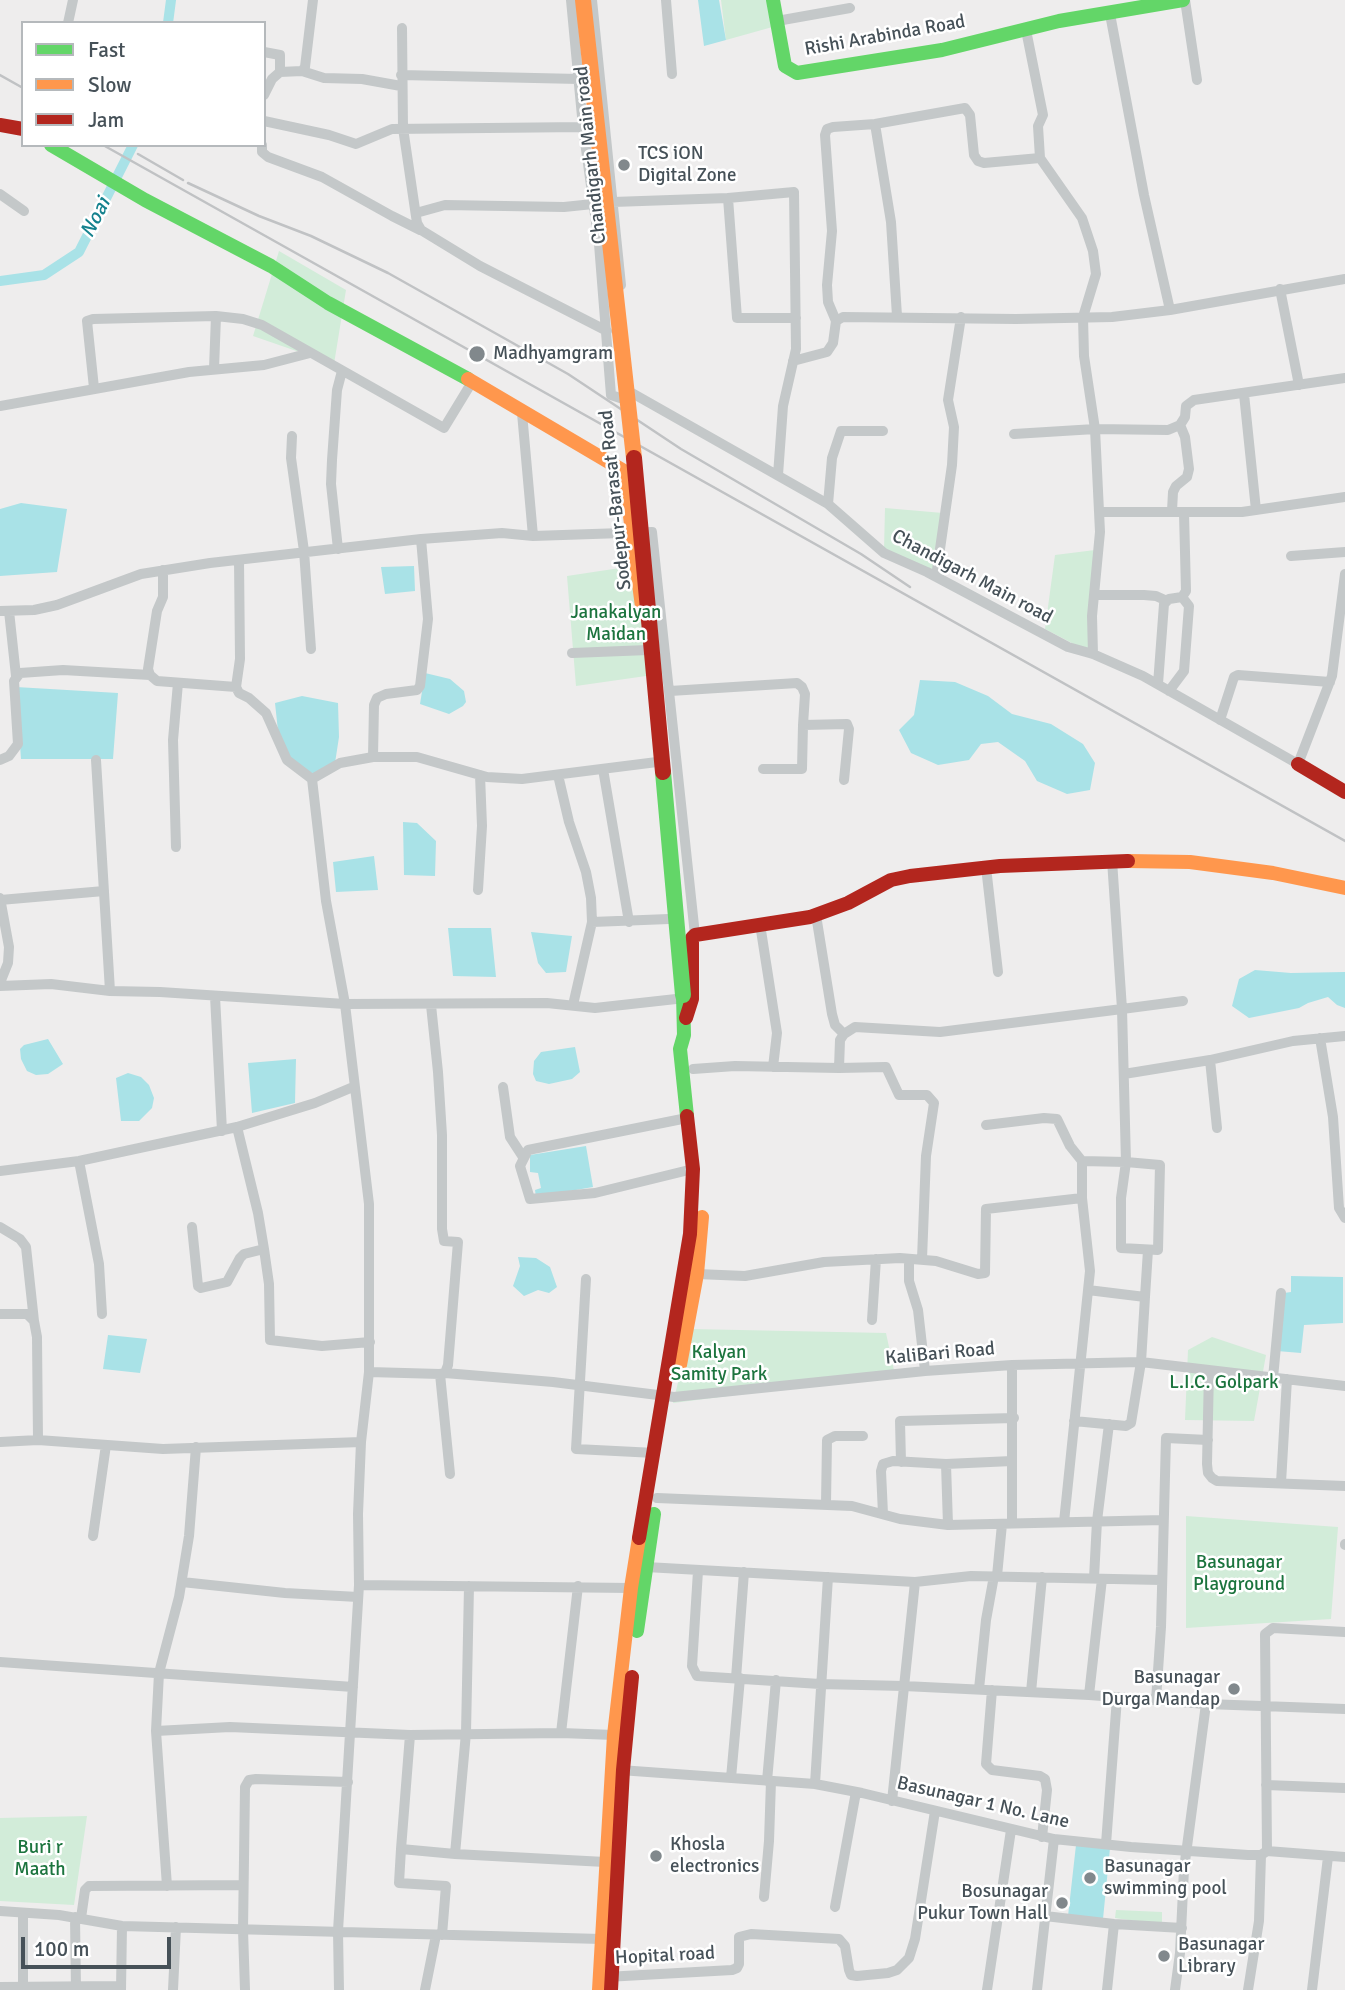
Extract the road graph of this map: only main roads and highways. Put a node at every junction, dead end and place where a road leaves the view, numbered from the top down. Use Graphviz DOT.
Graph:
graph roads {
  1 [pos="583,0"];
  2 [pos="773,0"];
  3 [pos="1184,0"];
  4 [pos="0,125"];
  5 [pos="21,129"];
  6 [pos="54,147"];
  7 [pos="1298,764"];
  8 [pos="1345,792"];
  9 [pos="1345,888"];
  10 [pos="679,997"];
  11 [pos="684,1028"];
  12 [pos="669,1397"];
  13 [pos="618,1770"];
  14 [pos="605,1983"];
  1 -- 10 [label="main road, Sodepur-Barasat Road, bridge"];
  2 -- 3 [label="main road, Rishi Arabinda Road"];
  4 -- 5 [label="main road"];
  6 -- 10 [label="main road"];
  7 -- 8 [label="main road"];
  9 -- 11 [label="main road"];
  10 -- 11 [label="main road"];
  11 -- 12 [label="main road"];
  11 -- 12 [label="main road"];
  12 -- 13 [label="main road"];
  12 -- 13 [label="main road"];
  13 -- 14 [label="main road"];
  13 -- 14 [label="main road"];
}
